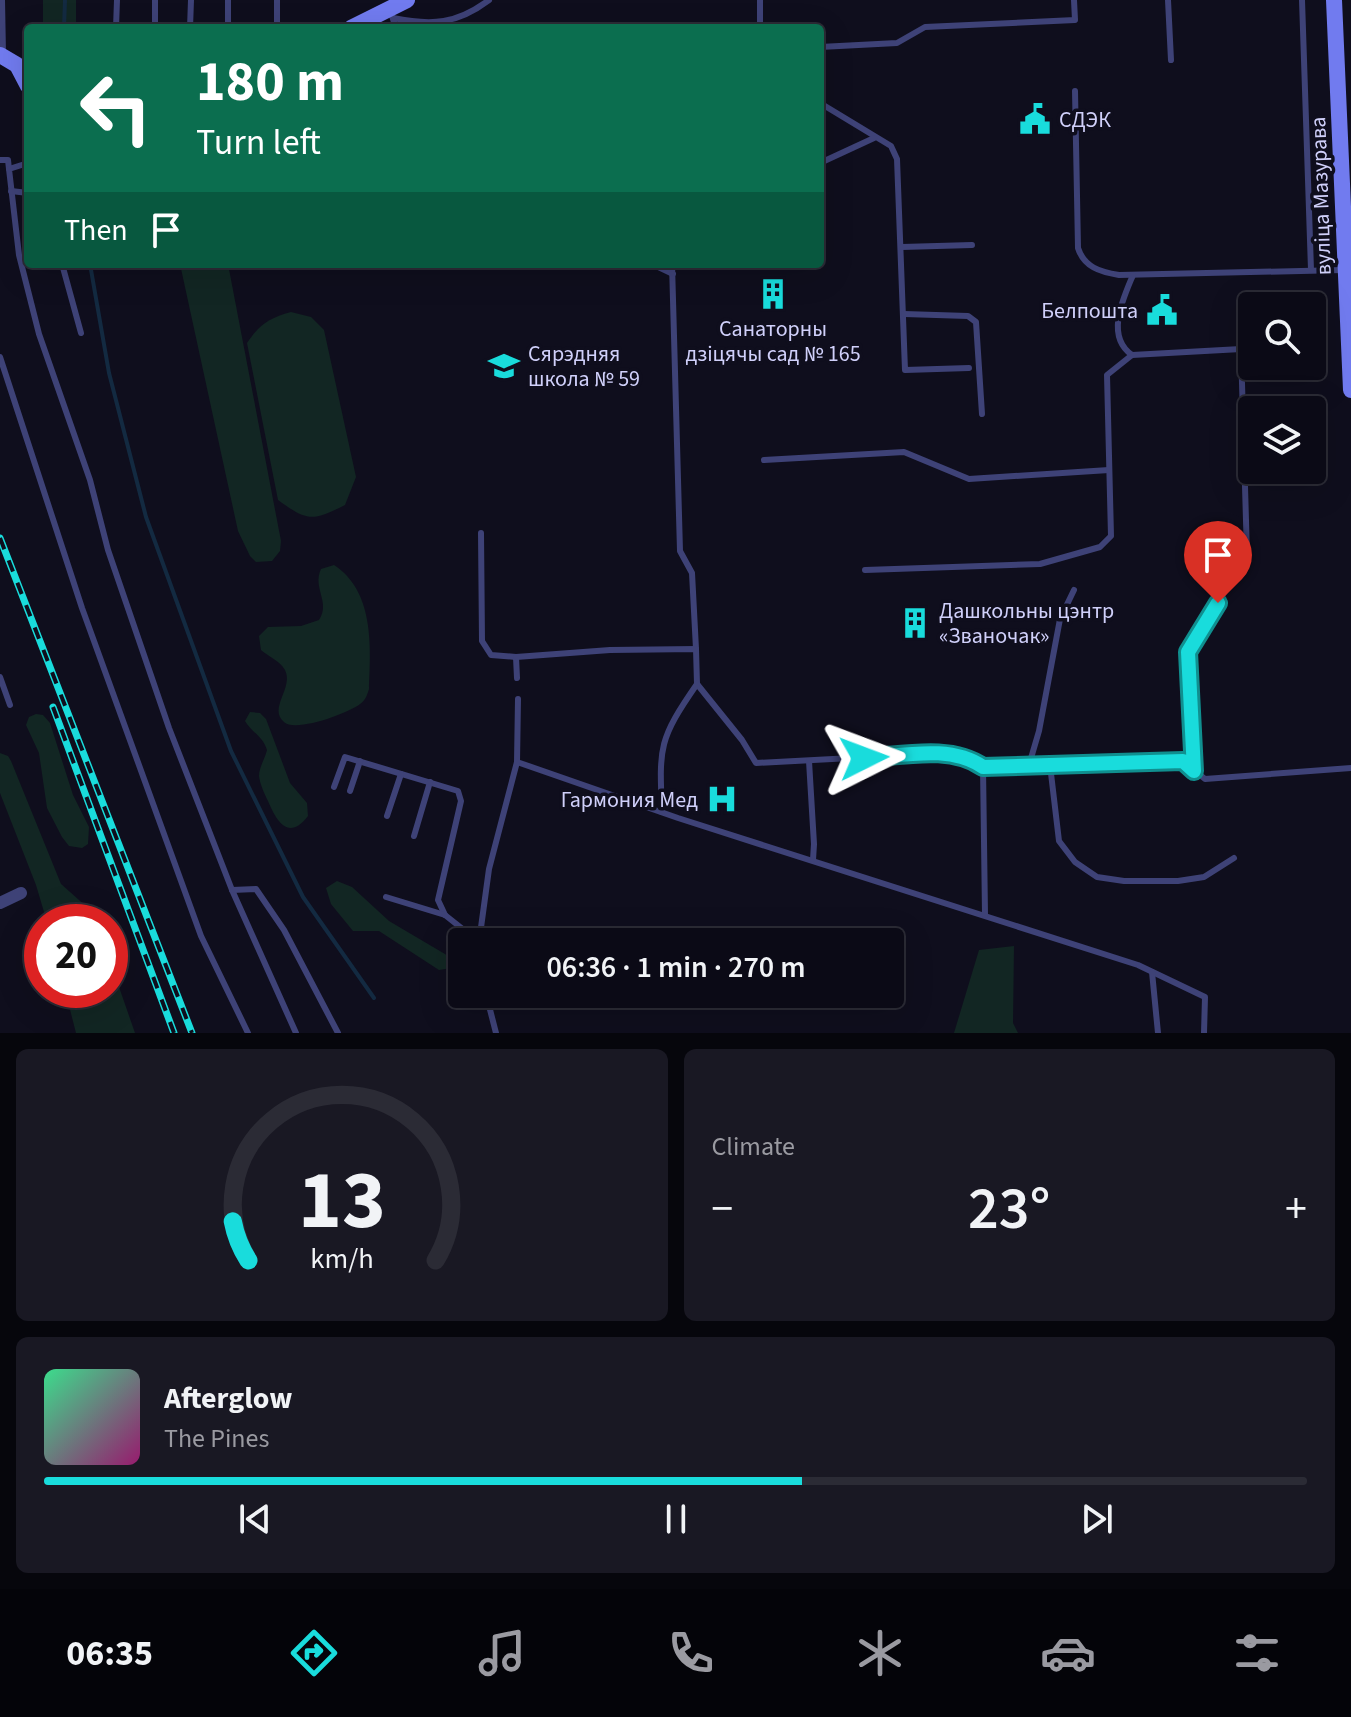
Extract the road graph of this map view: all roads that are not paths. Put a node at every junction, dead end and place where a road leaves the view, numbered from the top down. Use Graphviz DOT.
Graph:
graph roads {
  1 [pos="2,0"];
  2 [pos="117,0"];
  3 [pos="155,0"];
  4 [pos="191,0"];
  5 [pos="228,0"];
  6 [pos="277,0"];
  7 [pos="407,0"];
  8 [pos="489,0"];
  9 [pos="760,0"];
  10 [pos="1074,0"];
  11 [pos="1168,0"];
  12 [pos="1302,0"];
  13 [pos="1334,0"];
  14 [pos="388,9"];
  15 [pos="116,24"];
  16 [pos="155,24"];
  17 [pos="190,24"];
  18 [pos="228,24"];
  19 [pos="277,24"];
  20 [pos="359,24"];
  21 [pos="760,24"];
  22 [pos="824,47"];
  23 [pos="2,56"];
  24 [pos="1171,60"];
  25 [pos="24,78"];
  26 [pos="1075,91"];
  27 [pos="824,106"];
  28 [pos="874,138"];
  29 [pos="0,160"];
  30 [pos="824,161"];
  31 [pos="24,164"];
  32 [pos="9,169"];
  33 [pos="11,191"];
  34 [pos="24,193"];
  35 [pos="972,245"];
  36 [pos="902,247"];
  37 [pos="63,268"];
  38 [pos="660,268"];
  39 [pos="672,268"];
  40 [pos="1311,270"];
  41 [pos="1348,270"];
  42 [pos="673,274"];
  43 [pos="1133,275"];
  44 [pos="904,314"];
  45 [pos="81,333"];
  46 [pos="1132,355"];
  47 [pos="0,357"];
  48 [pos="969,368"];
  49 [pos="1351,390"];
  50 [pos="982,414"];
  51 [pos="764,460"];
  52 [pos="1109,470"];
  53 [pos="481,533"];
  54 [pos="865,570"];
  55 [pos="1074,590"];
  56 [pos="696,649"];
  57 [pos="516,657"];
  58 [pos="0,677"];
  59 [pos="517,678"];
  60 [pos="697,684"];
  61 [pos="518,699"];
  62 [pos="10,705"];
  63 [pos="360,761"];
  64 [pos="809,761"];
  65 [pos="517,762"];
  66 [pos="1029,765"];
  67 [pos="1050,765"];
  68 [pos="983,767"];
  69 [pos="1351,768"];
  70 [pos="1194,771"];
  71 [pos="401,774"];
  72 [pos="430,782"];
  73 [pos="334,787"];
  74 [pos="350,791"];
  75 [pos="662,812"];
  76 [pos="387,816"];
  77 [pos="414,836"];
  78 [pos="1234,858"];
  79 [pos="813,860"];
  80 [pos="232,890"];
  81 [pos="21,893"];
  82 [pos="386,897"];
  83 [pos="0,903"];
  84 [pos="445,915"];
  85 [pos="985,915"];
  86 [pos="461,928"];
  87 [pos="481,928"];
  88 [pos="1152,972"];
  89 [pos="490,1008"];
  90 [pos="248,1033"];
  91 [pos="296,1033"];
  92 [pos="338,1033"];
  93 [pos="496,1033"];
  94 [pos="1158,1033"];
  95 [pos="1204,1033"];
  1 -- 23 [label="lane"];
  2 -- 15 [label="lane"];
  3 -- 16 [label="lane"];
  4 -- 17 [label="lane"];
  5 -- 18 [label="lane"];
  6 -- 19 [label="lane"];
  7 -- 14 [label="main road"];
  8 -- 14 [label="lane"];
  9 -- 21 [label="lane"];
  10 -- 22 [label="lane"];
  11 -- 24 [label="lane"];
  12 -- 40 [label="lane"];
  13 -- 41 [label="main road, вуліца Мазурава"];
  14 -- 20 [label="main road"];
  23 -- 25 [label="main road"];
  26 -- 43 [label="lane"];
  27 -- 28 [label="lane"];
  28 -- 30 [label="lane"];
  28 -- 36 [label="lane"];
  29 -- 32 [label="lane"];
  31 -- 32 [label="lane"];
  32 -- 33 [label="lane"];
  33 -- 34 [label="lane"];
  33 -- 80 [label="lane"];
  35 -- 36 [label="lane"];
  36 -- 44 [label="lane"];
  37 -- 45 [label="lane"];
  38 -- 42 [label="lane"];
  39 -- 42 [label="lane"];
  40 -- 41 [label="lane"];
  40 -- 43 [label="lane"];
  41 -- 49 [label="main road, вуліца Мазурава"];
  42 -- 56 [label="lane"];
  43 -- 46 [label="lane"];
  44 -- 48 [label="lane"];
  44 -- 50 [label="lane"];
  46 -- 52 [label="lane"];
  46 -- 70 [label="lane"];
  47 -- 90 [label="lane"];
  51 -- 52 [label="lane"];
  52 -- 54 [label="lane"];
  53 -- 57 [label="lane"];
  55 -- 66 [label="lane"];
  56 -- 57 [label="lane"];
  56 -- 60 [label="lane"];
  57 -- 59 [label="lane"];
  58 -- 62 [label="lane"];
  60 -- 64 [label="lane"];
  60 -- 75 [label="lane"];
  61 -- 65 [label="lane"];
  63 -- 71 [label="lane"];
  63 -- 73 [label="lane"];
  63 -- 74 [label="lane"];
  64 -- 68 [label="lane"];
  64 -- 79 [label="lane"];
  65 -- 75 [label="lane"];
  65 -- 87 [label="lane"];
  66 -- 67 [label="lane"];
  66 -- 68 [label="lane"];
  67 -- 70 [label="lane"];
  67 -- 78 [label="lane"];
  68 -- 85 [label="lane"];
  69 -- 70 [label="lane"];
  71 -- 72 [label="lane"];
  71 -- 76 [label="lane"];
  72 -- 77 [label="lane"];
  72 -- 84 [label="lane"];
  75 -- 79 [label="lane"];
  79 -- 85 [label="lane"];
  80 -- 91 [label="lane"];
  80 -- 92 [label="lane"];
  81 -- 83 [label="street"];
  82 -- 84 [label="lane"];
  84 -- 86 [label="lane"];
  85 -- 88 [label="lane"];
  88 -- 94 [label="lane"];
  88 -- 95 [label="lane"];
  89 -- 93 [label="lane"];
}
